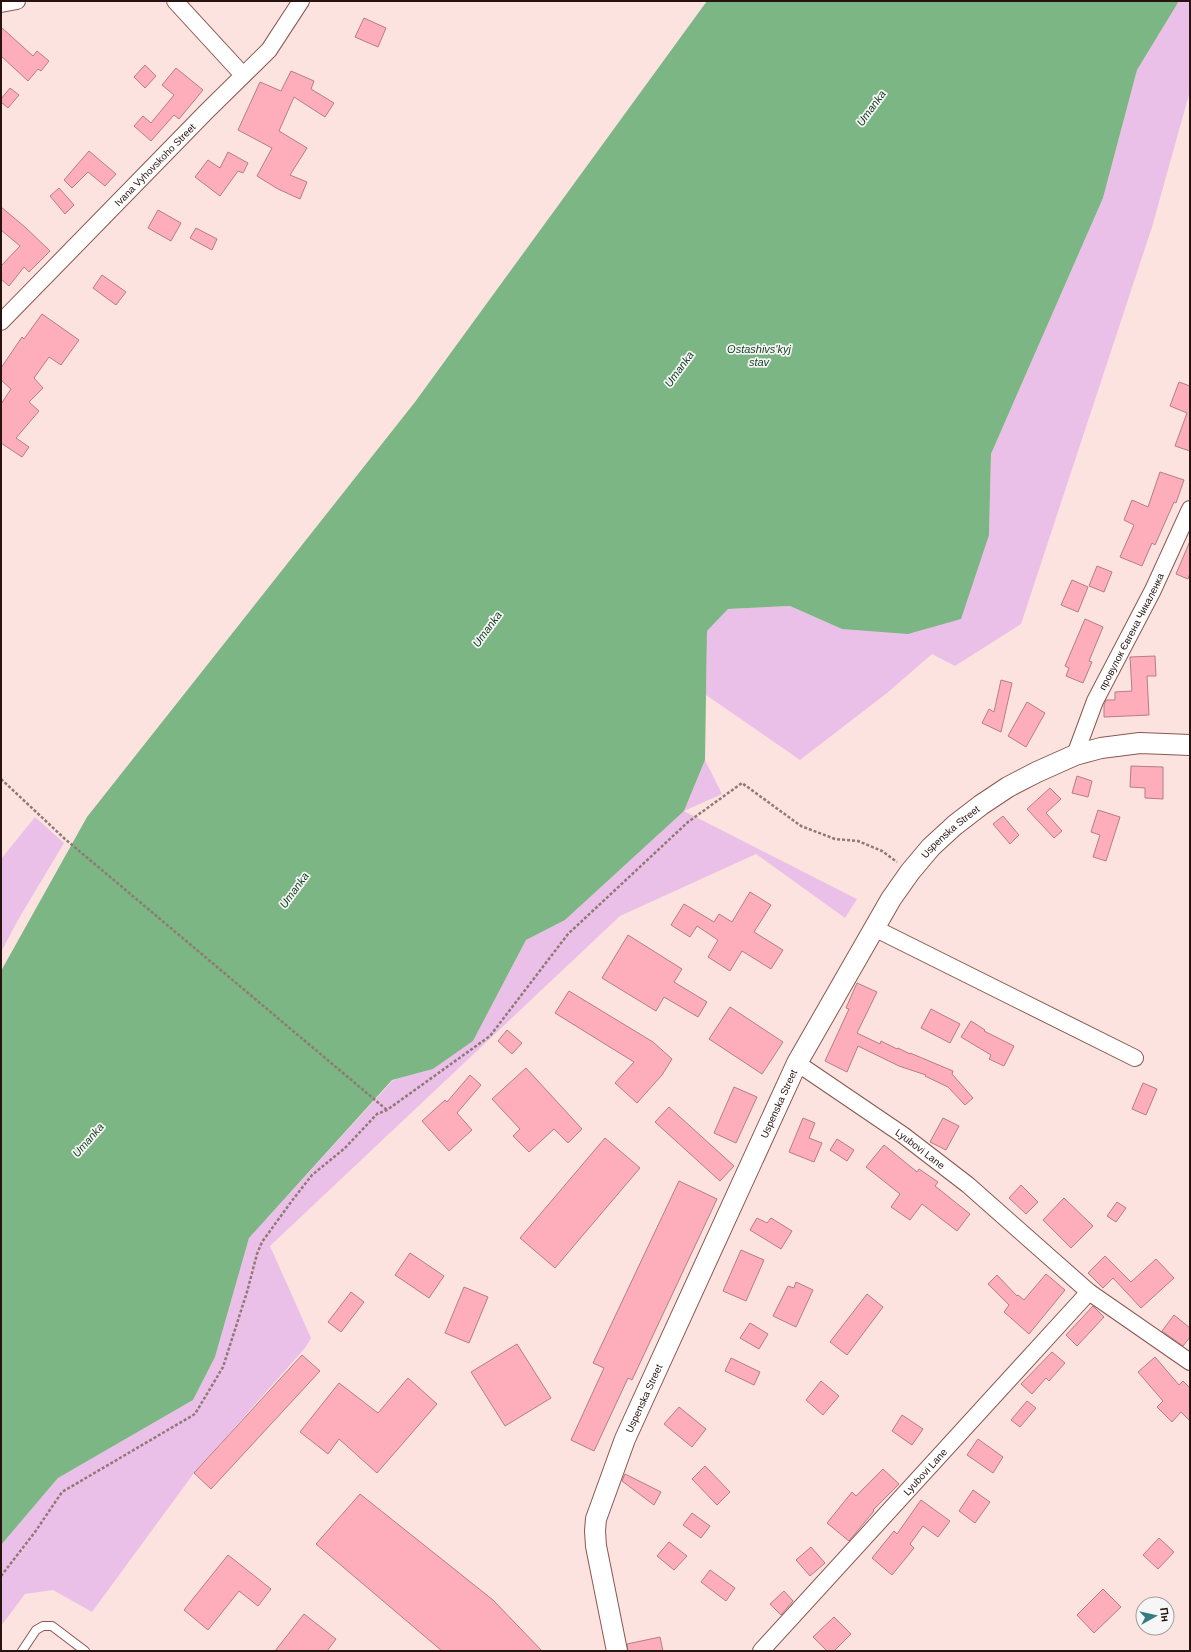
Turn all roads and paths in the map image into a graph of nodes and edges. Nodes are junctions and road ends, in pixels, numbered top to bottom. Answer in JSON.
{"nodes":[{"id":1,"x":175,"y":1,"type":"edge"},
{"id":2,"x":301,"y":1,"type":"edge"},
{"id":3,"x":243,"y":75,"type":"junction"},
{"id":4,"x":1,"y":322,"type":"edge"},
{"id":5,"x":1190,"y":509,"type":"edge"},
{"id":6,"x":1190,"y":745,"type":"edge"},
{"id":7,"x":1075,"y":755,"type":"junction"},
{"id":8,"x":1,"y":778,"type":"edge"},
{"id":9,"x":910,"y":872,"type":"junction"},
{"id":10,"x":874,"y":928,"type":"junction"},
{"id":11,"x":1135,"y":1058,"type":"dead end"},
{"id":12,"x":797,"y":1063,"type":"junction"},
{"id":13,"x":387,"y":1110,"type":"junction"},
{"id":14,"x":1089,"y":1292,"type":"junction"},
{"id":15,"x":1190,"y":1362,"type":"edge"},
{"id":16,"x":1,"y":1576,"type":"edge"},
{"id":17,"x":22,"y":1651,"type":"edge"},
{"id":18,"x":85,"y":1651,"type":"edge"},
{"id":19,"x":617,"y":1651,"type":"edge"},
{"id":20,"x":761,"y":1651,"type":"edge"}],
"edges":[{"from":1,"to":3,"type":"street"},
{"from":2,"to":3,"type":"street","name":"Ivana Vyhovskoho Street"},
{"from":3,"to":4,"type":"street","name":"Ivana Vyhovskoho Street"},
{"from":5,"to":7,"type":"street","name":"провулок Євгена Чикаленка"},
{"from":6,"to":7,"type":"street","name":"Uspenska Street"},
{"from":7,"to":9,"type":"street","name":"Uspenska Street"},
{"from":8,"to":13,"type":"path"},
{"from":9,"to":10,"type":"street","name":"Uspenska Street"},
{"from":9,"to":13,"type":"path"},
{"from":10,"to":11,"type":"street"},
{"from":10,"to":12,"type":"street","name":"Uspenska Street"},
{"from":12,"to":14,"type":"street","name":"Lyubovi Lane"},
{"from":12,"to":19,"type":"street","name":"Uspenska Street"},
{"from":13,"to":16,"type":"path"},
{"from":14,"to":15,"type":"street","name":"Lyubovi Lane"},
{"from":14,"to":20,"type":"street","name":"Lyubovi Lane"},
{"from":17,"to":18,"type":"lane"}]}
